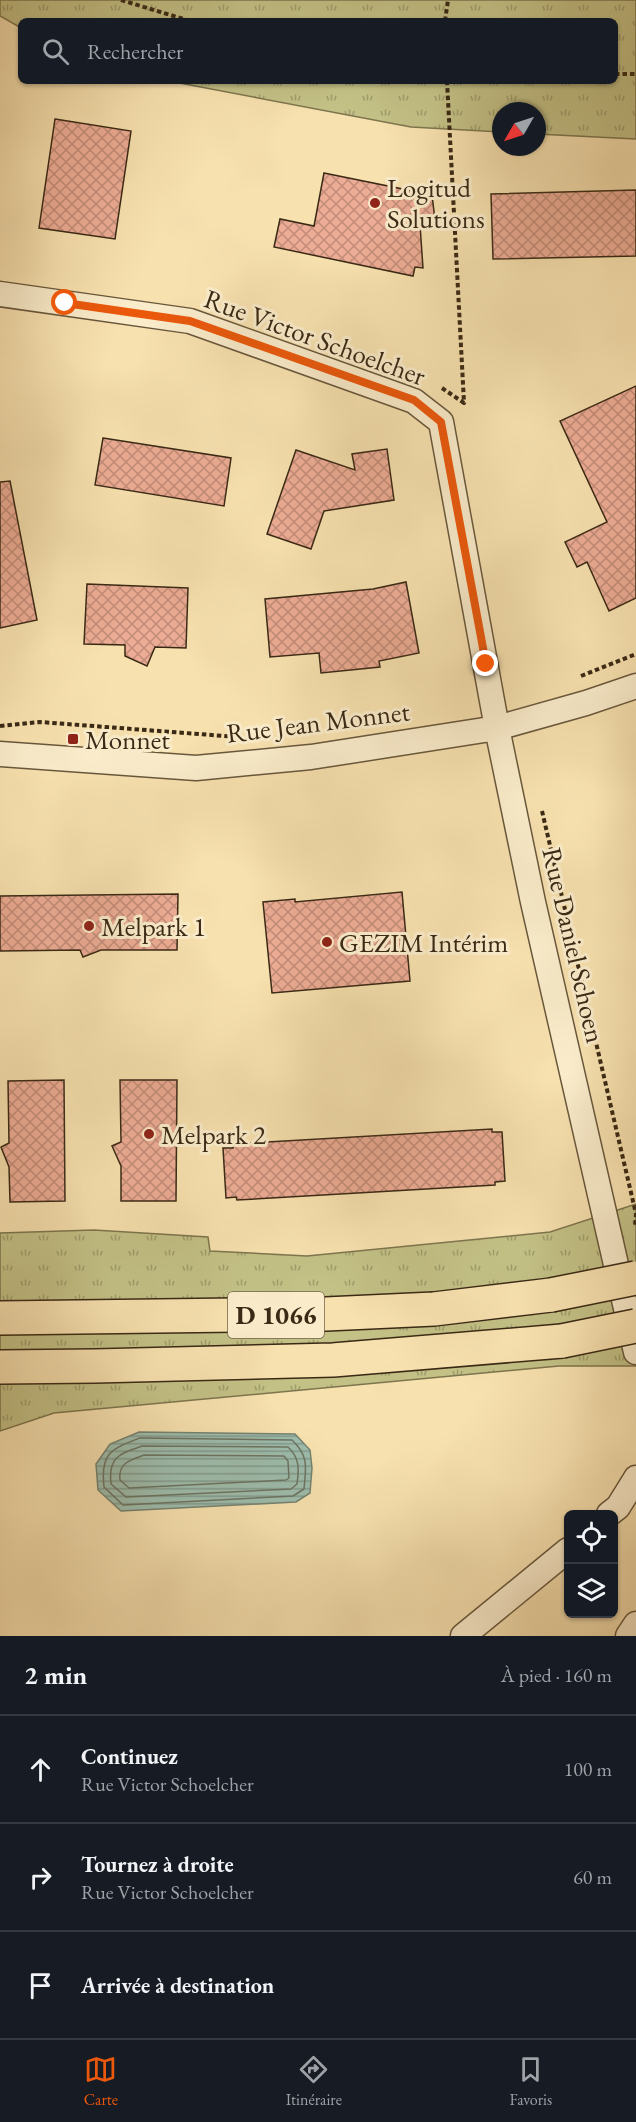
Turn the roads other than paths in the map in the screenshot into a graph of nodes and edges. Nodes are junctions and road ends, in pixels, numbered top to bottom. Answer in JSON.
{"nodes":[{"id":1,"x":0,"y":294,"type":"edge"},
{"id":2,"x":636,"y":686,"type":"edge"},
{"id":3,"x":496,"y":728,"type":"junction"},
{"id":4,"x":0,"y":754,"type":"edge"},
{"id":5,"x":636,"y":1278,"type":"edge"},
{"id":6,"x":0,"y":1318,"type":"edge"},
{"id":7,"x":636,"y":1326,"type":"edge"},
{"id":8,"x":636,"y":1352,"type":"edge"},
{"id":9,"x":0,"y":1366,"type":"edge"},
{"id":10,"x":636,"y":1478,"type":"edge"},
{"id":11,"x":615,"y":1510,"type":"edge"},
{"id":12,"x":564,"y":1553,"type":"edge"},
{"id":13,"x":636,"y":1624,"type":"edge"},
{"id":14,"x":463,"y":1636,"type":"edge"},
{"id":15,"x":628,"y":1636,"type":"edge"}],
"edges":[{"from":1,"to":3,"type":"street","name":"Rue Victor Schoelcher"},
{"from":2,"to":3,"type":"street","name":"Rue Jean Monnet"},
{"from":3,"to":4,"type":"street","name":"Rue Jean Monnet"},
{"from":3,"to":8,"type":"street","name":"Rue Daniel Schoen"},
{"from":5,"to":6,"type":"highway","number":"D 1066","bridge":true},
{"from":7,"to":9,"type":"highway","number":"D 1066","bridge":true},
{"from":10,"to":11,"type":"street"},
{"from":12,"to":14,"type":"street"},
{"from":13,"to":15,"type":"street"}]}
